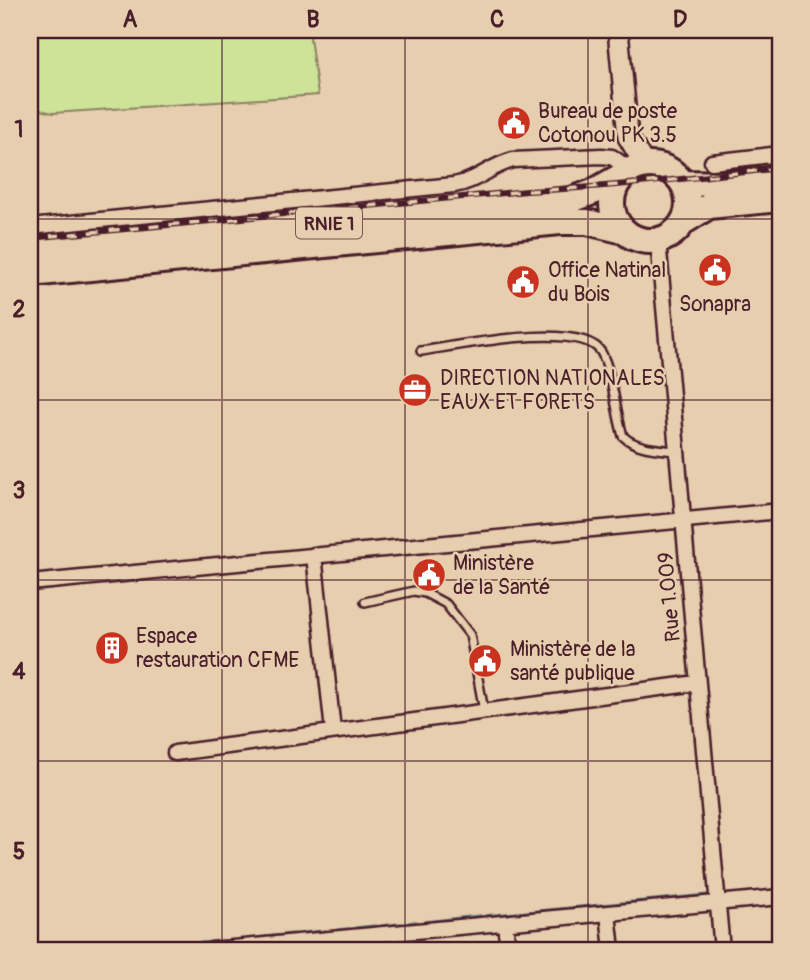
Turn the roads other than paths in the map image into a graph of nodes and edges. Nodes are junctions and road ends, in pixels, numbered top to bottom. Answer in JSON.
{"nodes":[{"id":1,"x":618,"y":30,"type":"edge"},
{"id":2,"x":780,"y":154,"type":"edge"},
{"id":3,"x":712,"y":162,"type":"dead end"},
{"id":4,"x":633,"y":170,"type":"junction"},
{"id":5,"x":780,"y":179,"type":"edge"},
{"id":6,"x":681,"y":181,"type":"junction"},
{"id":7,"x":780,"y":199,"type":"edge"},
{"id":8,"x":683,"y":222,"type":"junction"},
{"id":9,"x":30,"y":227,"type":"edge"},
{"id":10,"x":624,"y":231,"type":"junction"},
{"id":11,"x":657,"y":240,"type":"junction"},
{"id":12,"x":30,"y":252,"type":"edge"},
{"id":13,"x":30,"y":274,"type":"edge"},
{"id":14,"x":421,"y":351,"type":"dead end"},
{"id":15,"x":677,"y":452,"type":"junction"},
{"id":16,"x":780,"y":511,"type":"edge"},
{"id":17,"x":683,"y":520,"type":"junction"},
{"id":18,"x":314,"y":555,"type":"junction"},
{"id":19,"x":30,"y":583,"type":"edge"},
{"id":20,"x":365,"y":602,"type":"dead end"},
{"id":21,"x":697,"y":683,"type":"junction"},
{"id":22,"x":484,"y":711,"type":"junction"},
{"id":23,"x":333,"y":731,"type":"junction"},
{"id":24,"x":175,"y":752,"type":"dead end"},
{"id":25,"x":780,"y":897,"type":"edge"},
{"id":26,"x":718,"y":903,"type":"junction"},
{"id":27,"x":608,"y":913,"type":"junction"},
{"id":28,"x":505,"y":923,"type":"junction"},
{"id":29,"x":212,"y":950,"type":"edge"},
{"id":30,"x":508,"y":950,"type":"edge"},
{"id":31,"x":612,"y":950,"type":"edge"},
{"id":32,"x":722,"y":950,"type":"edge"}],
"edges":[{"from":1,"to":4,"type":"street"},
{"from":2,"to":3,"type":"street"},
{"from":4,"to":6,"type":"highway"},
{"from":4,"to":9,"type":"street"},
{"from":4,"to":10,"type":"highway"},
{"from":4,"to":12,"type":"highway","number":"RNIE 1"},
{"from":5,"to":6,"type":"highway"},
{"from":6,"to":8,"type":"highway"},
{"from":7,"to":8,"type":"highway"},
{"from":8,"to":11,"type":"highway"},
{"from":10,"to":11,"type":"highway","number":"RNIE 1"},
{"from":10,"to":13,"type":"highway","number":"RNIE 1"},
{"from":11,"to":15,"type":"street","name":"Rue 1.009"},
{"from":14,"to":15,"type":"lane"},
{"from":15,"to":17,"type":"street","name":"Rue 1.009"},
{"from":16,"to":17,"type":"street"},
{"from":17,"to":18,"type":"street"},
{"from":17,"to":21,"type":"street","name":"Rue 1.009"},
{"from":18,"to":19,"type":"street"},
{"from":18,"to":23,"type":"street"},
{"from":20,"to":22,"type":"lane"},
{"from":21,"to":22,"type":"street"},
{"from":21,"to":26,"type":"street","name":"Rue 1.009"},
{"from":22,"to":23,"type":"street"},
{"from":23,"to":24,"type":"street"},
{"from":25,"to":26,"type":"street"},
{"from":26,"to":27,"type":"street"},
{"from":26,"to":32,"type":"street","name":"Rue 1.009"},
{"from":27,"to":28,"type":"street"},
{"from":27,"to":31,"type":"street"},
{"from":28,"to":29,"type":"street"},
{"from":28,"to":30,"type":"street"}]}
